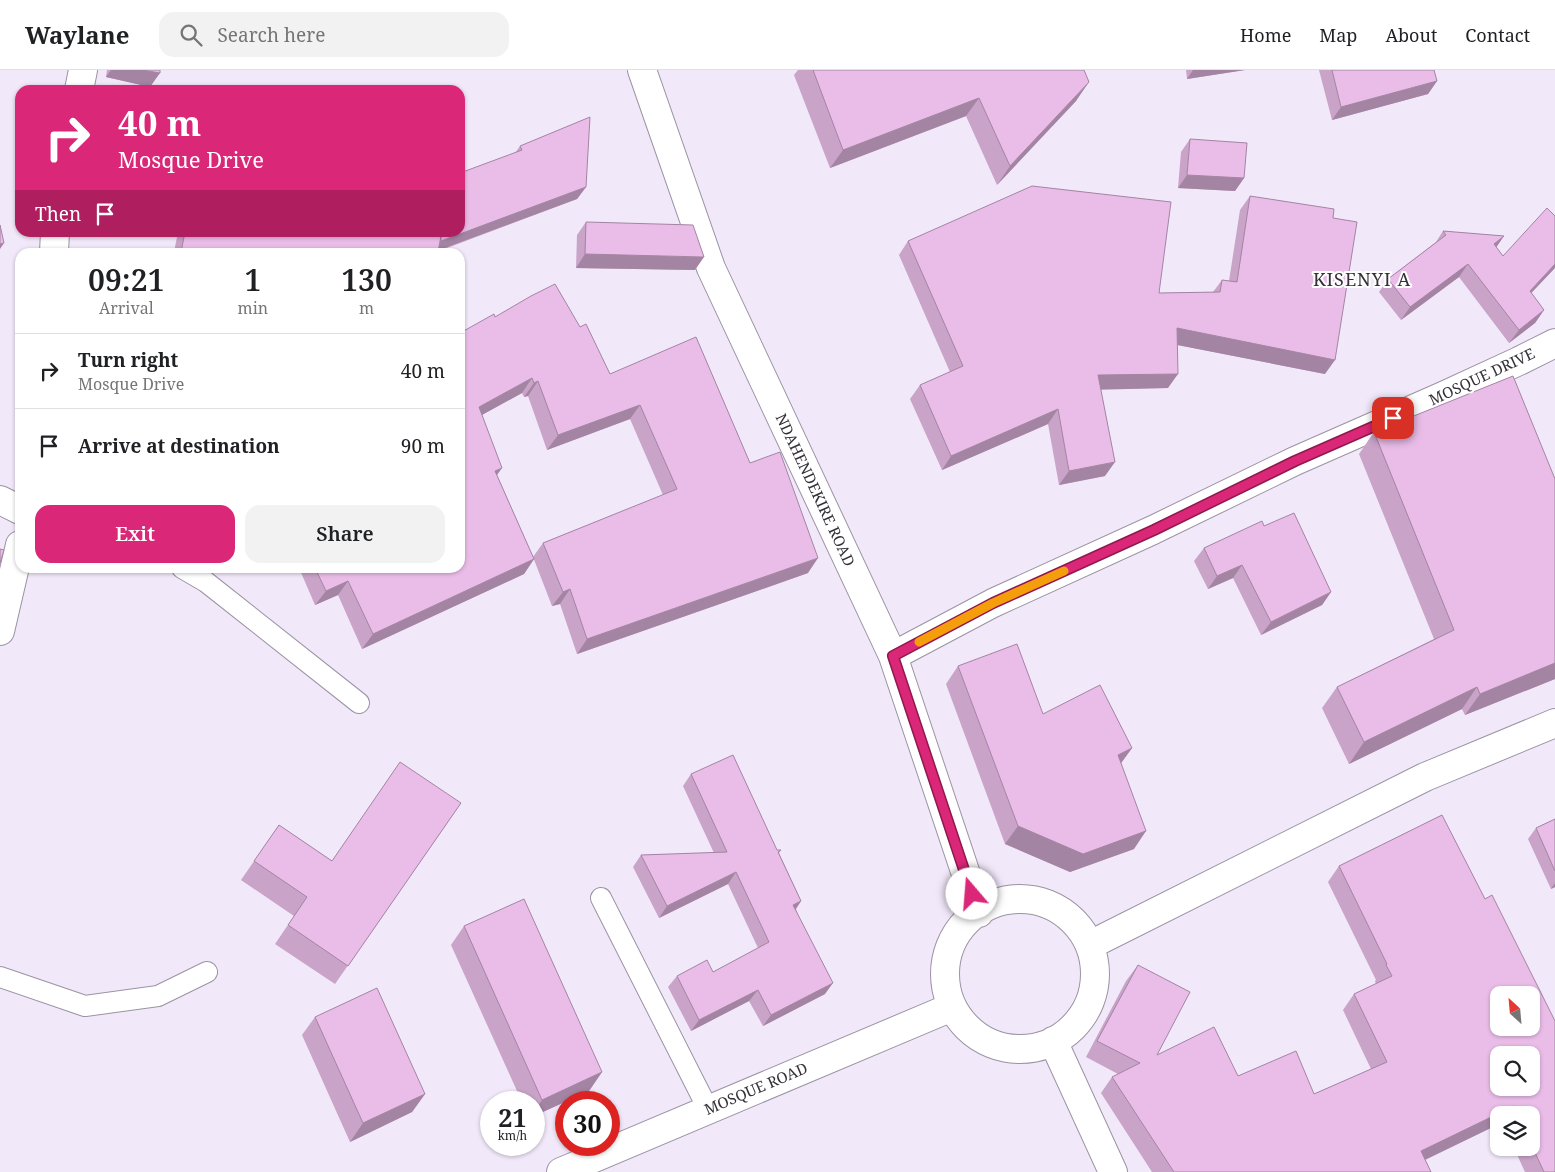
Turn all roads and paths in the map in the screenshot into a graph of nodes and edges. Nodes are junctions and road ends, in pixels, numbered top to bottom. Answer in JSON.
{"nodes":[{"id":1,"x":83,"y":70,"type":"edge"},
{"id":2,"x":642,"y":70,"type":"edge"},
{"id":3,"x":80,"y":85,"type":"edge"},
{"id":4,"x":1555,"y":342,"type":"edge"},
{"id":5,"x":0,"y":500,"type":"edge"},
{"id":6,"x":15,"y":508,"type":"edge"},
{"id":7,"x":15,"y":566,"type":"edge"},
{"id":8,"x":191,"y":573,"type":"edge"},
{"id":9,"x":0,"y":631,"type":"edge"},
{"id":10,"x":893,"y":656,"type":"junction"},
{"id":11,"x":359,"y":703,"type":"dead end"},
{"id":12,"x":1555,"y":723,"type":"edge"},
{"id":13,"x":600,"y":898,"type":"dead end"},
{"id":14,"x":979,"y":913,"type":"junction"},
{"id":15,"x":1090,"y":945,"type":"junction"},
{"id":16,"x":206,"y":972,"type":"dead end"},
{"id":17,"x":0,"y":977,"type":"edge"},
{"id":18,"x":952,"y":1007,"type":"junction"},
{"id":19,"x":1053,"y":1041,"type":"junction"},
{"id":20,"x":708,"y":1109,"type":"junction"},
{"id":21,"x":561,"y":1172,"type":"edge"},
{"id":22,"x":1113,"y":1172,"type":"edge"}],
"edges":[{"from":1,"to":3,"type":"street"},
{"from":2,"to":10,"type":"street","name":"NDAHENDEKIRE ROAD"},
{"from":4,"to":10,"type":"street","name":"MOSQUE DRIVE"},
{"from":5,"to":6,"type":"street"},
{"from":7,"to":9,"type":"street"},
{"from":8,"to":11,"type":"lane"},
{"from":10,"to":14,"type":"street","name":"NDAHENDEKIRE ROAD"},
{"from":12,"to":15,"type":"street"},
{"from":13,"to":20,"type":"lane"},
{"from":14,"to":15,"type":"street"},
{"from":14,"to":18,"type":"street"},
{"from":15,"to":19,"type":"street"},
{"from":16,"to":17,"type":"lane"},
{"from":18,"to":19,"type":"street"},
{"from":18,"to":20,"type":"street","name":"MOSQUE ROAD"},
{"from":19,"to":22,"type":"street"},
{"from":20,"to":21,"type":"street","name":"MOSQUE ROAD"}]}
